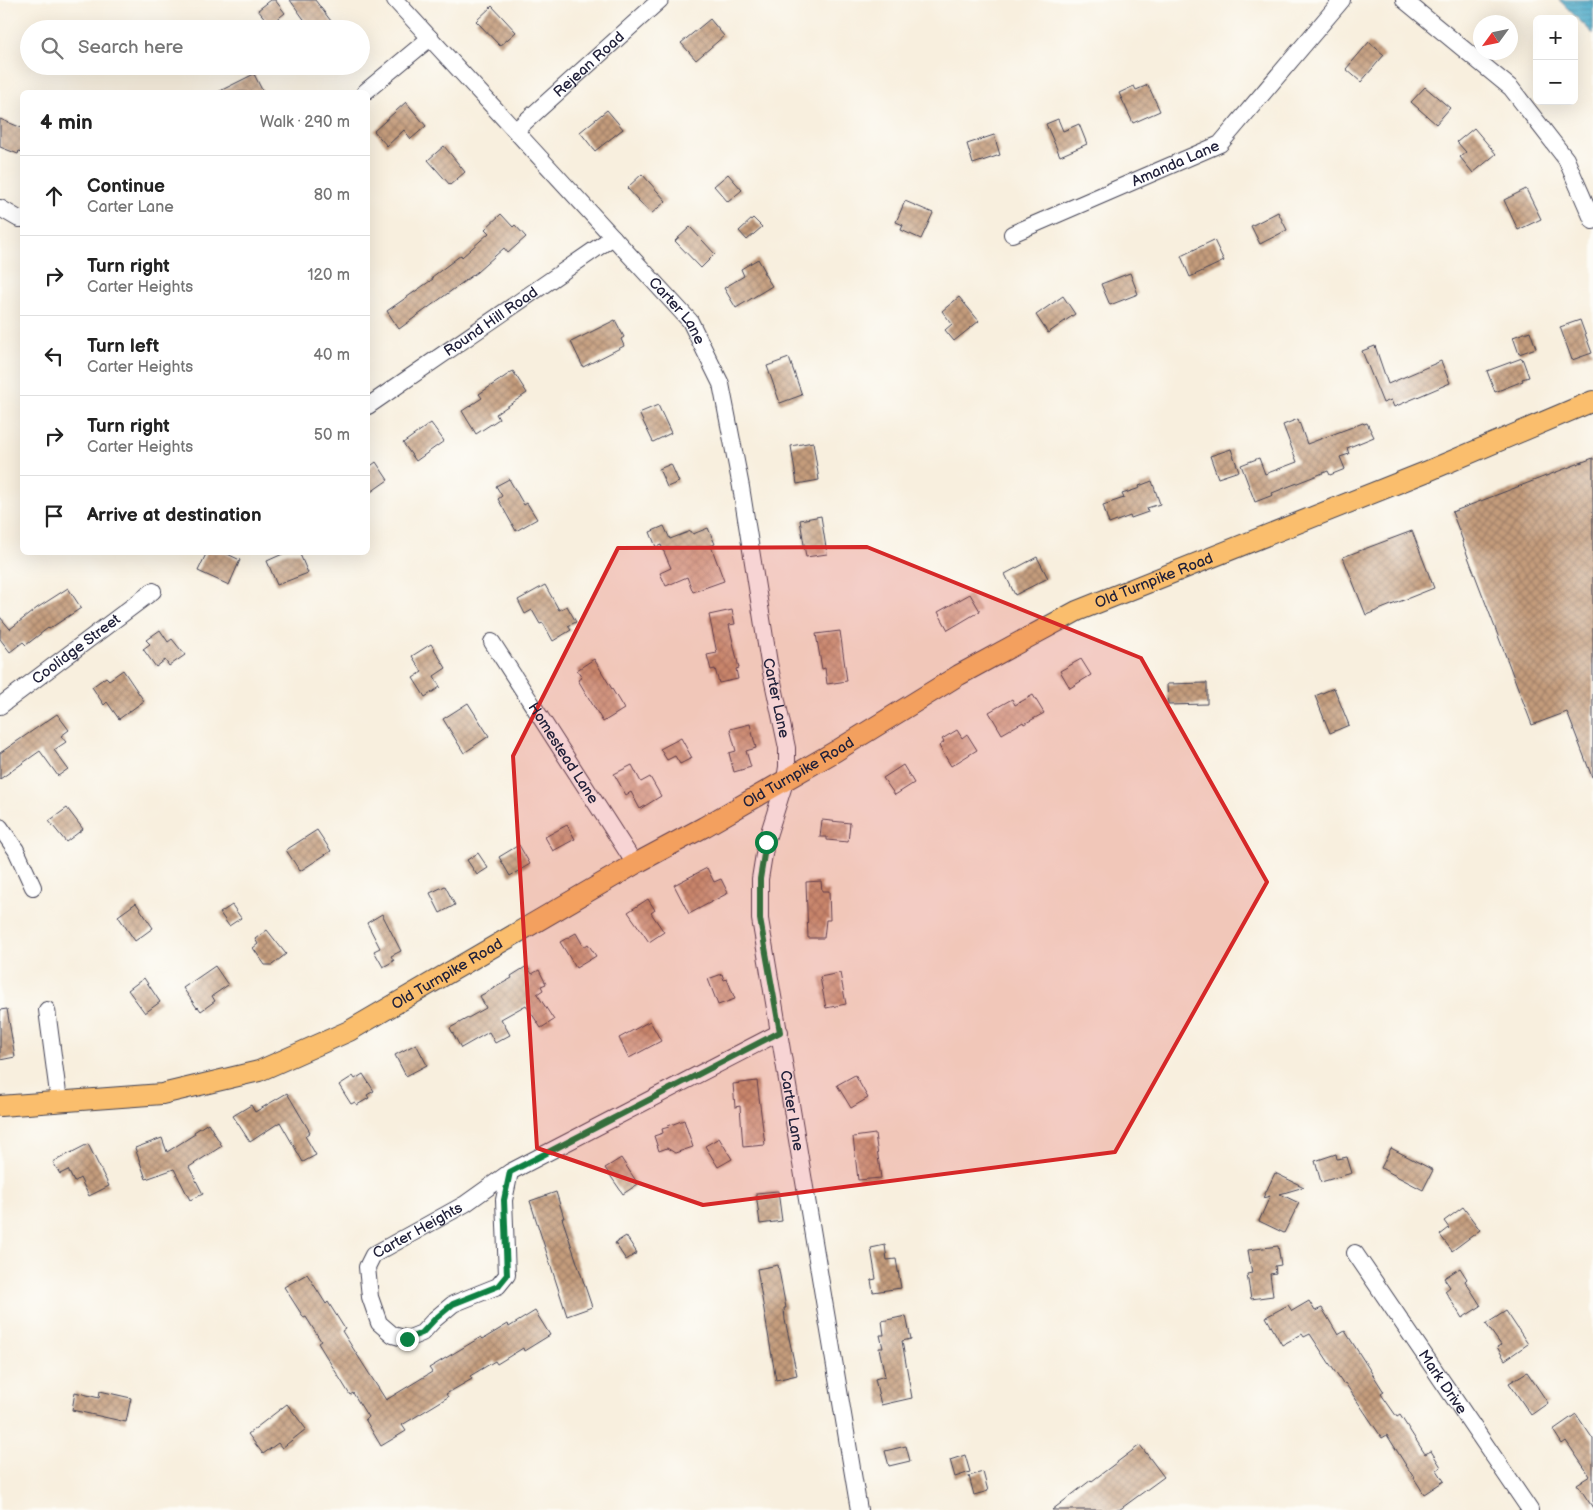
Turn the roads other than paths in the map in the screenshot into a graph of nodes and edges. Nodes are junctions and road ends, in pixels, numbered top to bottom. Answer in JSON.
{"nodes":[{"id":1,"x":396,"y":0,"type":"edge"},
{"id":2,"x":660,"y":0,"type":"edge"},
{"id":3,"x":1342,"y":0,"type":"edge"},
{"id":4,"x":1404,"y":0,"type":"edge"},
{"id":5,"x":430,"y":38,"type":"junction"},
{"id":6,"x":367,"y":90,"type":"edge"},
{"id":7,"x":516,"y":130,"type":"junction"},
{"id":8,"x":0,"y":208,"type":"edge"},
{"id":9,"x":20,"y":219,"type":"edge"},
{"id":10,"x":1593,"y":221,"type":"edge"},
{"id":11,"x":1012,"y":234,"type":"dead end"},
{"id":12,"x":613,"y":237,"type":"junction"},
{"id":13,"x":1593,"y":401,"type":"edge"},
{"id":14,"x":370,"y":405,"type":"edge"},
{"id":15,"x":153,"y":591,"type":"dead end"},
{"id":16,"x":492,"y":642,"type":"dead end"},
{"id":17,"x":0,"y":706,"type":"edge"},
{"id":18,"x":785,"y":780,"type":"junction"},
{"id":19,"x":0,"y":827,"type":"edge"},
{"id":20,"x":635,"y":864,"type":"junction"},
{"id":21,"x":33,"y":887,"type":"dead end"},
{"id":22,"x":47,"y":1010,"type":"dead end"},
{"id":23,"x":780,"y":1032,"type":"junction"},
{"id":24,"x":59,"y":1101,"type":"junction"},
{"id":25,"x":0,"y":1106,"type":"edge"},
{"id":26,"x":510,"y":1172,"type":"junction"},
{"id":27,"x":1355,"y":1253,"type":"dead end"},
{"id":28,"x":859,"y":1510,"type":"edge"},
{"id":29,"x":1530,"y":1510,"type":"edge"}],
"edges":[{"from":1,"to":5,"type":"street","name":"Carter Lane"},
{"from":2,"to":7,"type":"street","name":"Rejean Road"},
{"from":3,"to":11,"type":"street","name":"Amanda Lane"},
{"from":4,"to":10,"type":"street"},
{"from":5,"to":6,"type":"street"},
{"from":5,"to":7,"type":"street","name":"Carter Lane"},
{"from":7,"to":12,"type":"street","name":"Carter Lane"},
{"from":8,"to":9,"type":"street"},
{"from":12,"to":14,"type":"street","name":"Round Hill Road"},
{"from":12,"to":18,"type":"street","name":"Carter Lane"},
{"from":13,"to":18,"type":"main road","name":"Old Turnpike Road"},
{"from":15,"to":17,"type":"street","name":"Coolidge Street"},
{"from":16,"to":20,"type":"street","name":"Homestead Lane"},
{"from":18,"to":20,"type":"main road","name":"Old Turnpike Road"},
{"from":18,"to":23,"type":"street","name":"Carter Lane"},
{"from":19,"to":21,"type":"street"},
{"from":20,"to":24,"type":"main road","name":"Old Turnpike Road"},
{"from":22,"to":24,"type":"street"},
{"from":23,"to":26,"type":"street","name":"Carter Heights"},
{"from":23,"to":28,"type":"street","name":"Carter Lane"},
{"from":24,"to":25,"type":"main road","name":"Old Turnpike Road"},
{"from":26,"to":26,"type":"street","name":"Carter Heights"},
{"from":27,"to":29,"type":"street","name":"Mark Drive"}]}
